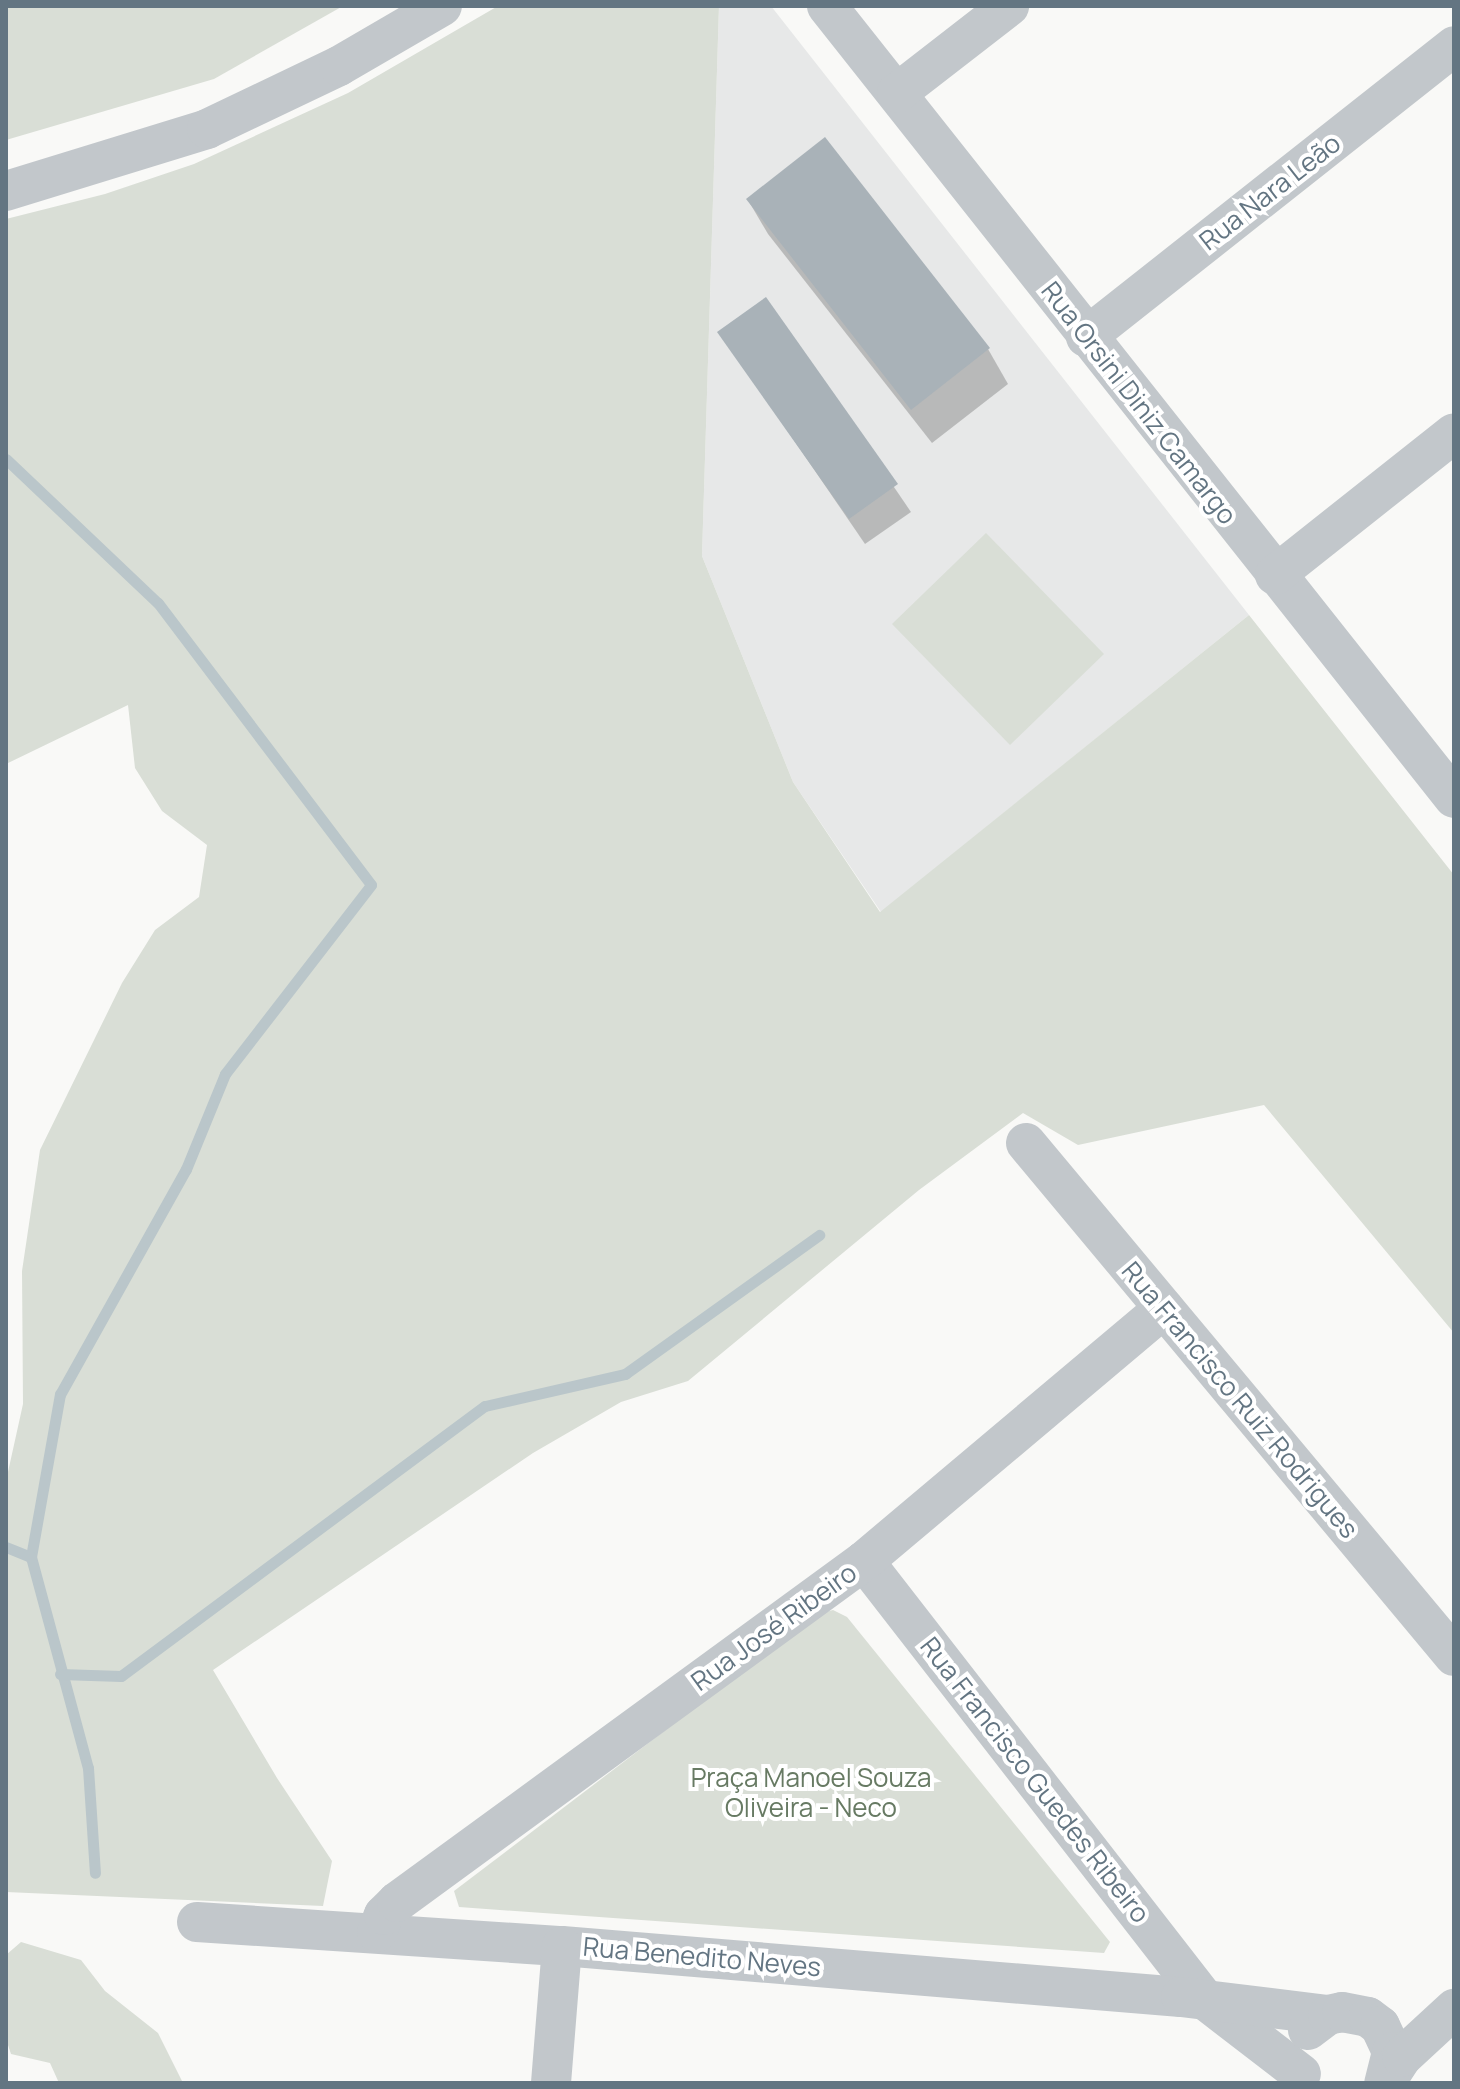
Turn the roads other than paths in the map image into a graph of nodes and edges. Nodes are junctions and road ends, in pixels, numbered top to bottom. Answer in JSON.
{"nodes":[{"id":1,"x":442,"y":6,"type":"edge"},
{"id":2,"x":827,"y":6,"type":"edge"},
{"id":3,"x":1009,"y":6,"type":"edge"},
{"id":4,"x":1454,"y":46,"type":"edge"},
{"id":5,"x":897,"y":93,"type":"junction"},
{"id":6,"x":6,"y":191,"type":"edge"},
{"id":7,"x":1086,"y":337,"type":"junction"},
{"id":8,"x":1454,"y":433,"type":"edge"},
{"id":9,"x":1275,"y":575,"type":"junction"},
{"id":10,"x":1454,"y":798,"type":"edge"},
{"id":11,"x":1026,"y":1143,"type":"dead end"},
{"id":12,"x":1164,"y":1308,"type":"junction"},
{"id":13,"x":864,"y":1561,"type":"junction"},
{"id":14,"x":1454,"y":1656,"type":"edge"},
{"id":15,"x":197,"y":1922,"type":"dead end"},
{"id":16,"x":377,"y":1932,"type":"junction"},
{"id":17,"x":562,"y":1946,"type":"junction"},
{"id":18,"x":1454,"y":1999,"type":"edge"},
{"id":19,"x":1205,"y":2000,"type":"junction"},
{"id":20,"x":1454,"y":2009,"type":"edge"},
{"id":21,"x":1328,"y":2015,"type":"junction"},
{"id":22,"x":1368,"y":2017,"type":"junction"},
{"id":23,"x":1304,"y":2078,"type":"edge"},
{"id":24,"x":1386,"y":2081,"type":"edge"},
{"id":25,"x":551,"y":2083,"type":"edge"}],
"edges":[{"from":1,"to":6,"type":"street"},
{"from":2,"to":5,"type":"street","name":"Rua Orsini Diniz Camargo"},
{"from":3,"to":5,"type":"street"},
{"from":4,"to":7,"type":"street","name":"Rua Nara Leão"},
{"from":5,"to":7,"type":"street","name":"Rua Orsini Diniz Camargo"},
{"from":7,"to":9,"type":"street","name":"Rua Orsini Diniz Camargo"},
{"from":8,"to":9,"type":"street"},
{"from":9,"to":10,"type":"street","name":"Rua Orsini Diniz Camargo"},
{"from":11,"to":12,"type":"street","name":"Rua Francisco Ruiz Rodrigues"},
{"from":12,"to":13,"type":"street","name":"Rua José Ribeiro"},
{"from":12,"to":14,"type":"street","name":"Rua Francisco Ruiz Rodrigues"},
{"from":13,"to":16,"type":"street","name":"Rua José Ribeiro"},
{"from":13,"to":19,"type":"street","name":"Rua Francisco Guedes Ribeiro"},
{"from":15,"to":16,"type":"street","name":"Rua Benedito Neves"},
{"from":16,"to":17,"type":"street","name":"Rua Benedito Neves"},
{"from":17,"to":19,"type":"street","name":"Rua Benedito Neves"},
{"from":17,"to":25,"type":"street"},
{"from":18,"to":22,"type":"street","name":"Rua Benedito Neves"},
{"from":19,"to":21,"type":"street","name":"Rua Benedito Neves"},
{"from":19,"to":23,"type":"street"},
{"from":20,"to":24,"type":"street"},
{"from":21,"to":22,"type":"street","name":"Rua Benedito Neves"},
{"from":21,"to":23,"type":"street"},
{"from":22,"to":24,"type":"street"}]}
